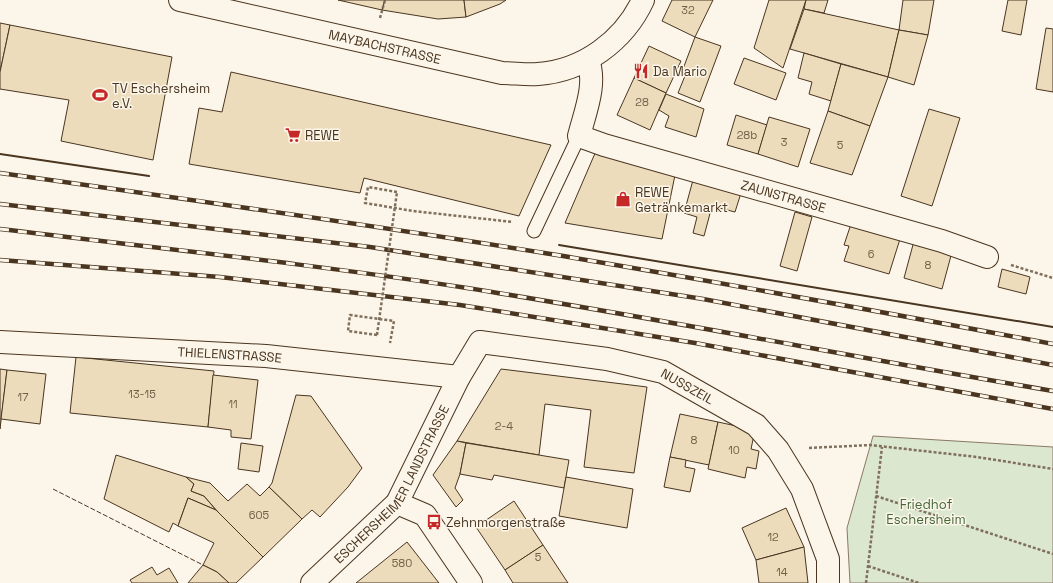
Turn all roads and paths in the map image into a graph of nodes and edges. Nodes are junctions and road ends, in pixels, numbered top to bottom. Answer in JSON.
{"nodes":[{"id":1,"x":180,"y":0,"type":"edge"},
{"id":2,"x":385,"y":0,"type":"edge"},
{"id":3,"x":643,"y":0,"type":"edge"},
{"id":4,"x":380,"y":18,"type":"dead end"},
{"id":5,"x":588,"y":60,"type":"junction"},
{"id":6,"x":579,"y":136,"type":"junction"},
{"id":7,"x":519,"y":223,"type":"dead end"},
{"id":8,"x":534,"y":231,"type":"dead end"},
{"id":9,"x":986,"y":257,"type":"joint"},
{"id":10,"x":1053,"y":278,"type":"edge"},
{"id":11,"x":394,"y":321,"type":"dead end"},
{"id":12,"x":0,"y":342,"type":"edge"},
{"id":13,"x":459,"y":378,"type":"junction"},
{"id":14,"x":882,"y":447,"type":"junction"},
{"id":15,"x":778,"y":450,"type":"junction"},
{"id":16,"x":1053,"y":469,"type":"edge"},
{"id":17,"x":876,"y":496,"type":"junction"},
{"id":18,"x":397,"y":504,"type":"junction"},
{"id":19,"x":1053,"y":554,"type":"edge"},
{"id":20,"x":868,"y":566,"type":"junction"},
{"id":21,"x":312,"y":583,"type":"edge"},
{"id":22,"x":471,"y":583,"type":"edge"},
{"id":23,"x":828,"y":583,"type":"edge"},
{"id":24,"x":866,"y":583,"type":"edge"},
{"id":25,"x":920,"y":583,"type":"edge"}],
"edges":[{"from":1,"to":5,"type":"street","name":"MAYBACHSTRASSE"},
{"from":2,"to":4,"type":"path"},
{"from":3,"to":5,"type":"street","name":"MAYBACHSTRASSE"},
{"from":5,"to":6,"type":"street"},
{"from":6,"to":8,"type":"lane"},
{"from":6,"to":9,"type":"street","name":"ZAUNSTRASSE"},
{"from":7,"to":11,"type":"path","bridge":true},
{"from":9,"to":10,"type":"path"},
{"from":12,"to":13,"type":"street","name":"THIELENSTRASSE"},
{"from":13,"to":15,"type":"street","name":"NUSSZEIL"},
{"from":13,"to":18,"type":"street","name":"ESCHERSHEIMER LANDSTRASSE"},
{"from":14,"to":15,"type":"path"},
{"from":14,"to":16,"type":"path"},
{"from":14,"to":17,"type":"path"},
{"from":15,"to":23,"type":"street","name":"NUSSZEIL"},
{"from":17,"to":19,"type":"path"},
{"from":17,"to":20,"type":"path"},
{"from":18,"to":21,"type":"street","name":"ESCHERSHEIMER LANDSTRASSE"},
{"from":18,"to":22,"type":"street"},
{"from":20,"to":24,"type":"path"},
{"from":20,"to":25,"type":"path"}]}
